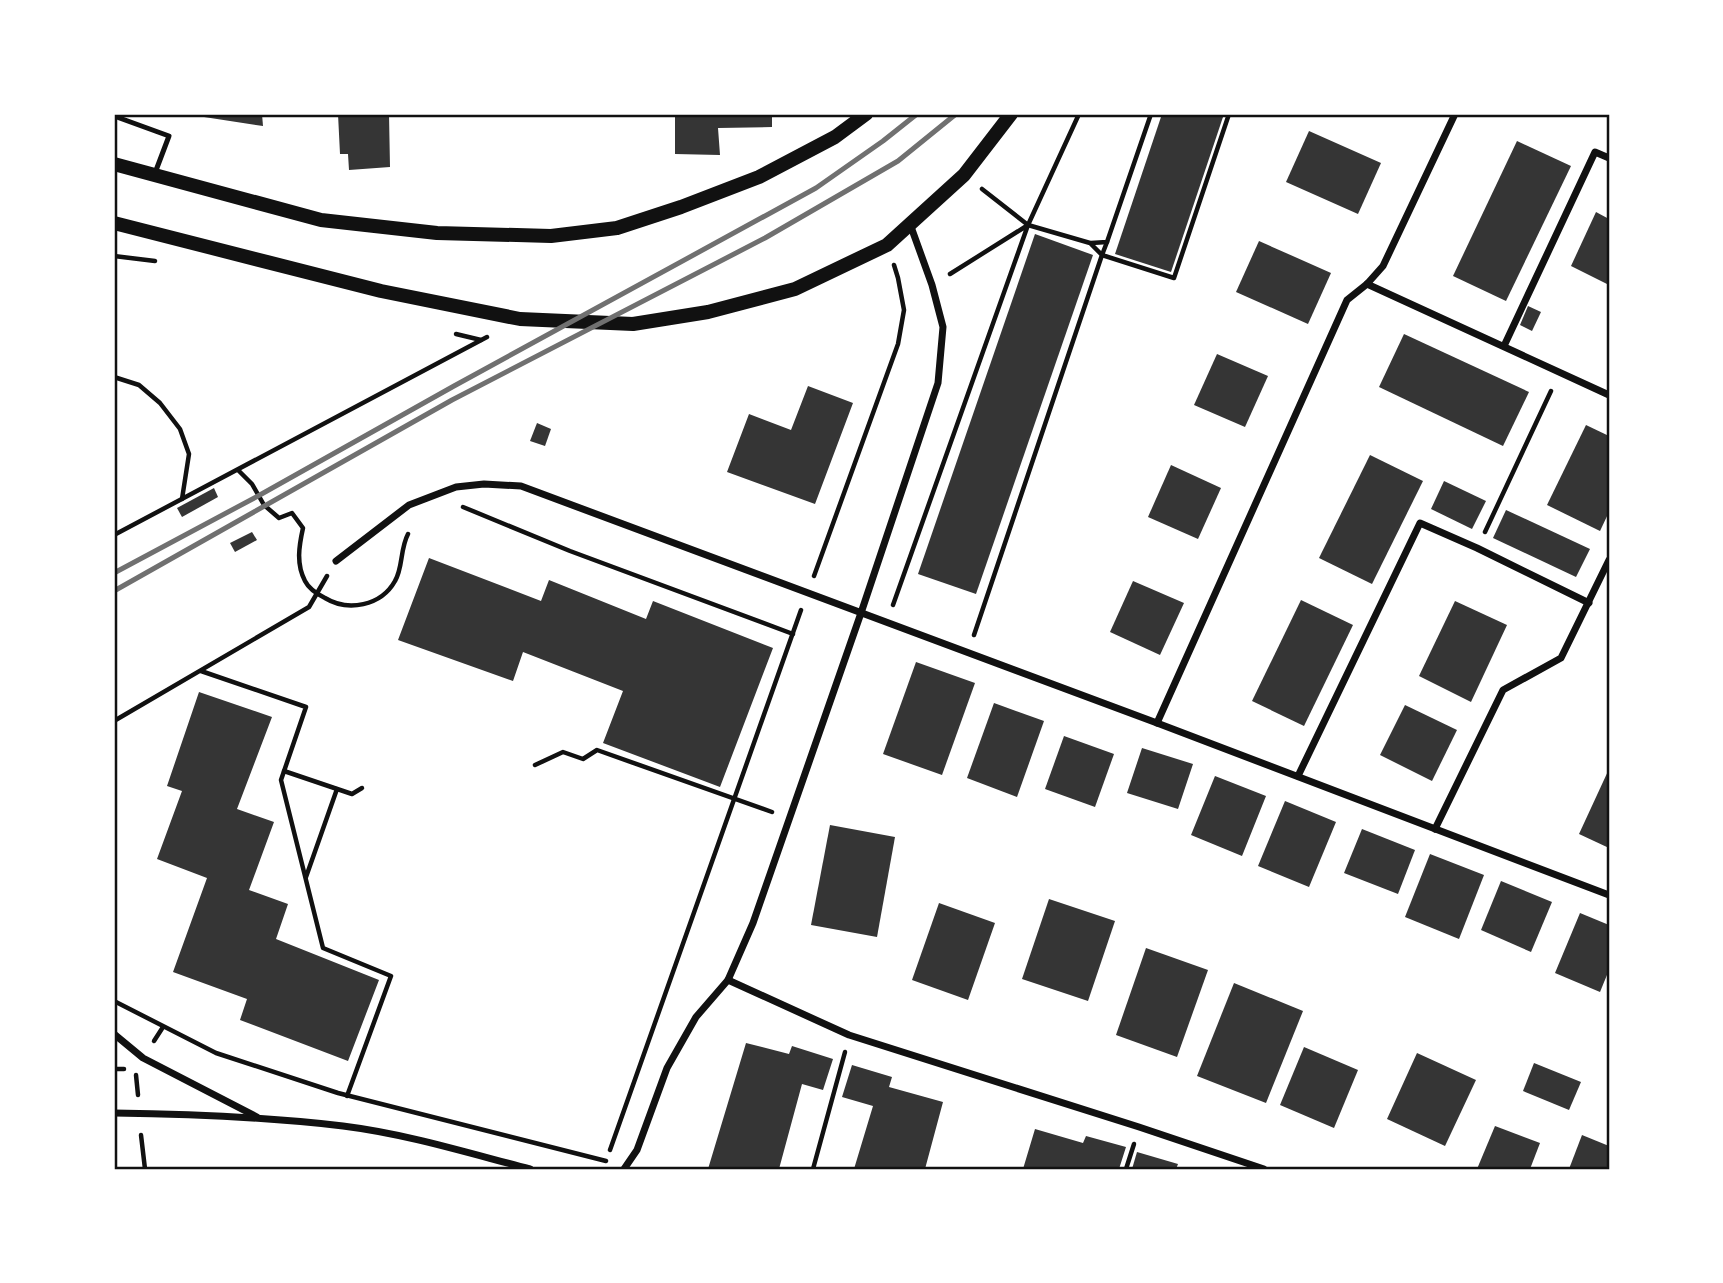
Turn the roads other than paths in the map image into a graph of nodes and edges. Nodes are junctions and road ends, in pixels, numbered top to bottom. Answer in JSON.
{"nodes":[{"id":1,"x":866,"y":114,"type":"edge"},
{"id":2,"x":1011,"y":114,"type":"edge"},
{"id":3,"x":1455,"y":114,"type":"edge"},
{"id":4,"x":114,"y":116,"type":"edge"},
{"id":5,"x":1609,"y":158,"type":"edge"},
{"id":6,"x":114,"y":164,"type":"edge"},
{"id":7,"x":154,"y":176,"type":"junction"},
{"id":8,"x":909,"y":223,"type":"junction"},
{"id":9,"x":115,"y":224,"type":"edge"},
{"id":10,"x":1367,"y":284,"type":"junction"},
{"id":11,"x":1504,"y":346,"type":"junction"},
{"id":12,"x":1609,"y":395,"type":"edge"},
{"id":13,"x":1609,"y":560,"type":"edge"},
{"id":14,"x":336,"y":561,"type":"road end"},
{"id":15,"x":1589,"y":603,"type":"junction"},
{"id":16,"x":861,"y":612,"type":"junction"},
{"id":17,"x":1157,"y":723,"type":"junction"},
{"id":18,"x":1298,"y":776,"type":"junction"},
{"id":19,"x":1435,"y":829,"type":"junction"},
{"id":20,"x":1609,"y":895,"type":"edge"},
{"id":21,"x":728,"y":980,"type":"junction"},
{"id":22,"x":114,"y":1034,"type":"edge"},
{"id":23,"x":114,"y":1113,"type":"edge"},
{"id":24,"x":261,"y":1119,"type":"junction"},
{"id":25,"x":530,"y":1169,"type":"edge"},
{"id":26,"x":624,"y":1169,"type":"edge"},
{"id":27,"x":1264,"y":1169,"type":"edge"}],
"edges":[{"from":1,"to":7,"type":"main road"},
{"from":2,"to":8,"type":"main road"},
{"from":3,"to":10,"type":"street"},
{"from":4,"to":7,"type":"lane"},
{"from":5,"to":11,"type":"street"},
{"from":6,"to":7,"type":"main road"},
{"from":8,"to":9,"type":"main road"},
{"from":8,"to":16,"type":"street"},
{"from":10,"to":11,"type":"street"},
{"from":10,"to":17,"type":"street"},
{"from":11,"to":12,"type":"street"},
{"from":13,"to":15,"type":"street"},
{"from":14,"to":16,"type":"street"},
{"from":15,"to":18,"type":"street"},
{"from":15,"to":19,"type":"street"},
{"from":16,"to":17,"type":"street"},
{"from":16,"to":21,"type":"street"},
{"from":17,"to":18,"type":"street"},
{"from":18,"to":19,"type":"street"},
{"from":19,"to":20,"type":"street"},
{"from":21,"to":26,"type":"street"},
{"from":21,"to":27,"type":"street"},
{"from":22,"to":24,"type":"street"},
{"from":23,"to":24,"type":"street"},
{"from":24,"to":25,"type":"street"}]}
